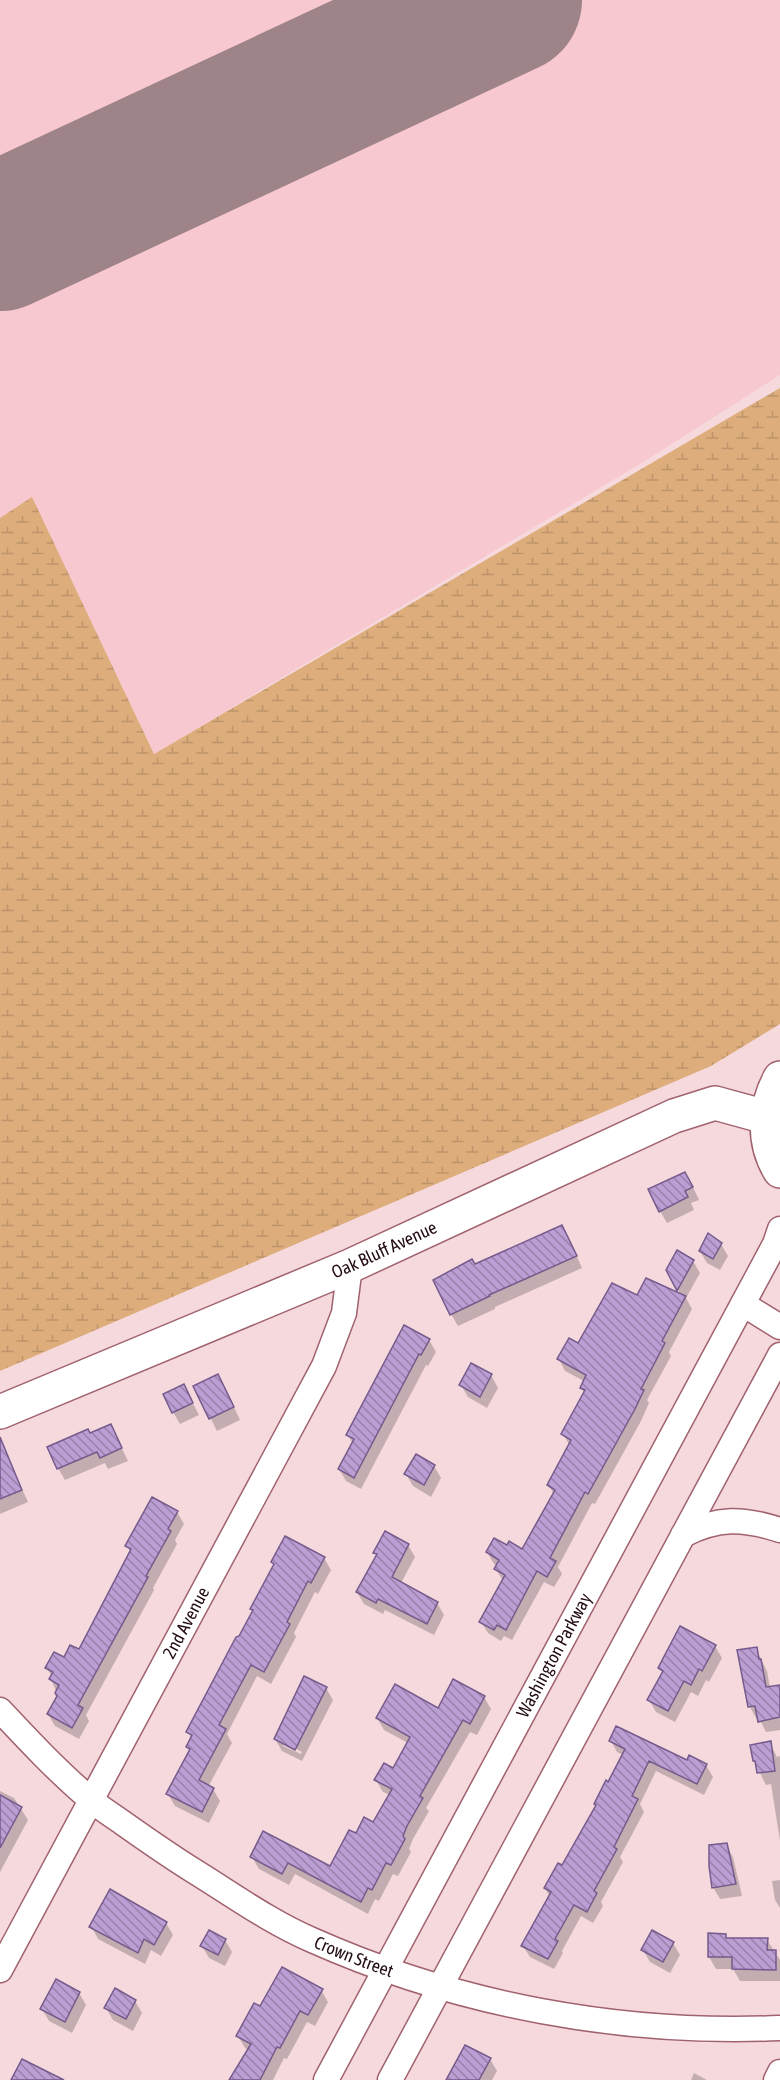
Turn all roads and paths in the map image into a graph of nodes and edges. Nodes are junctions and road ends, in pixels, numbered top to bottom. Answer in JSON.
{"nodes":[{"id":1,"x":780,"y":1078,"type":"edge"},
{"id":2,"x":766,"y":1117,"type":"junction"},
{"id":3,"x":779,"y":1172,"type":"edge"},
{"id":4,"x":780,"y":1229,"type":"edge"},
{"id":5,"x":350,"y":1266,"type":"junction"},
{"id":6,"x":743,"y":1304,"type":"junction"},
{"id":7,"x":780,"y":1327,"type":"edge"},
{"id":8,"x":780,"y":1355,"type":"edge"},
{"id":9,"x":0,"y":1412,"type":"edge"},
{"id":10,"x":780,"y":1530,"type":"edge"},
{"id":11,"x":683,"y":1535,"type":"junction"},
{"id":12,"x":0,"y":1710,"type":"edge"},
{"id":13,"x":91,"y":1800,"type":"junction"},
{"id":14,"x":386,"y":1969,"type":"junction"},
{"id":15,"x":0,"y":1970,"type":"edge"},
{"id":16,"x":440,"y":1987,"type":"junction"},
{"id":17,"x":780,"y":2028,"type":"edge"},
{"id":18,"x":780,"y":2072,"type":"edge"},
{"id":19,"x":326,"y":2080,"type":"edge"},
{"id":20,"x":390,"y":2080,"type":"edge"},
{"id":21,"x":776,"y":2080,"type":"edge"}],
"edges":[{"from":1,"to":2,"type":"main road"},
{"from":2,"to":3,"type":"main road"},
{"from":2,"to":5,"type":"main road","name":"Oak Bluff Avenue"},
{"from":4,"to":6,"type":"street","name":"Washington Parkway"},
{"from":5,"to":9,"type":"main road","name":"Oak Bluff Avenue"},
{"from":5,"to":13,"type":"street","name":"2nd Avenue"},
{"from":6,"to":7,"type":"street"},
{"from":6,"to":14,"type":"street","name":"Washington Parkway"},
{"from":8,"to":11,"type":"street"},
{"from":10,"to":11,"type":"street"},
{"from":11,"to":16,"type":"street"},
{"from":12,"to":13,"type":"street","name":"Crown Street"},
{"from":13,"to":14,"type":"street","name":"Crown Street"},
{"from":13,"to":15,"type":"street","name":"2nd Avenue"},
{"from":14,"to":16,"type":"street","name":"Crown Street"},
{"from":14,"to":19,"type":"street","name":"Washington Parkway"},
{"from":16,"to":17,"type":"street","name":"Crown Street"},
{"from":16,"to":20,"type":"street"},
{"from":18,"to":21,"type":"street"}]}
